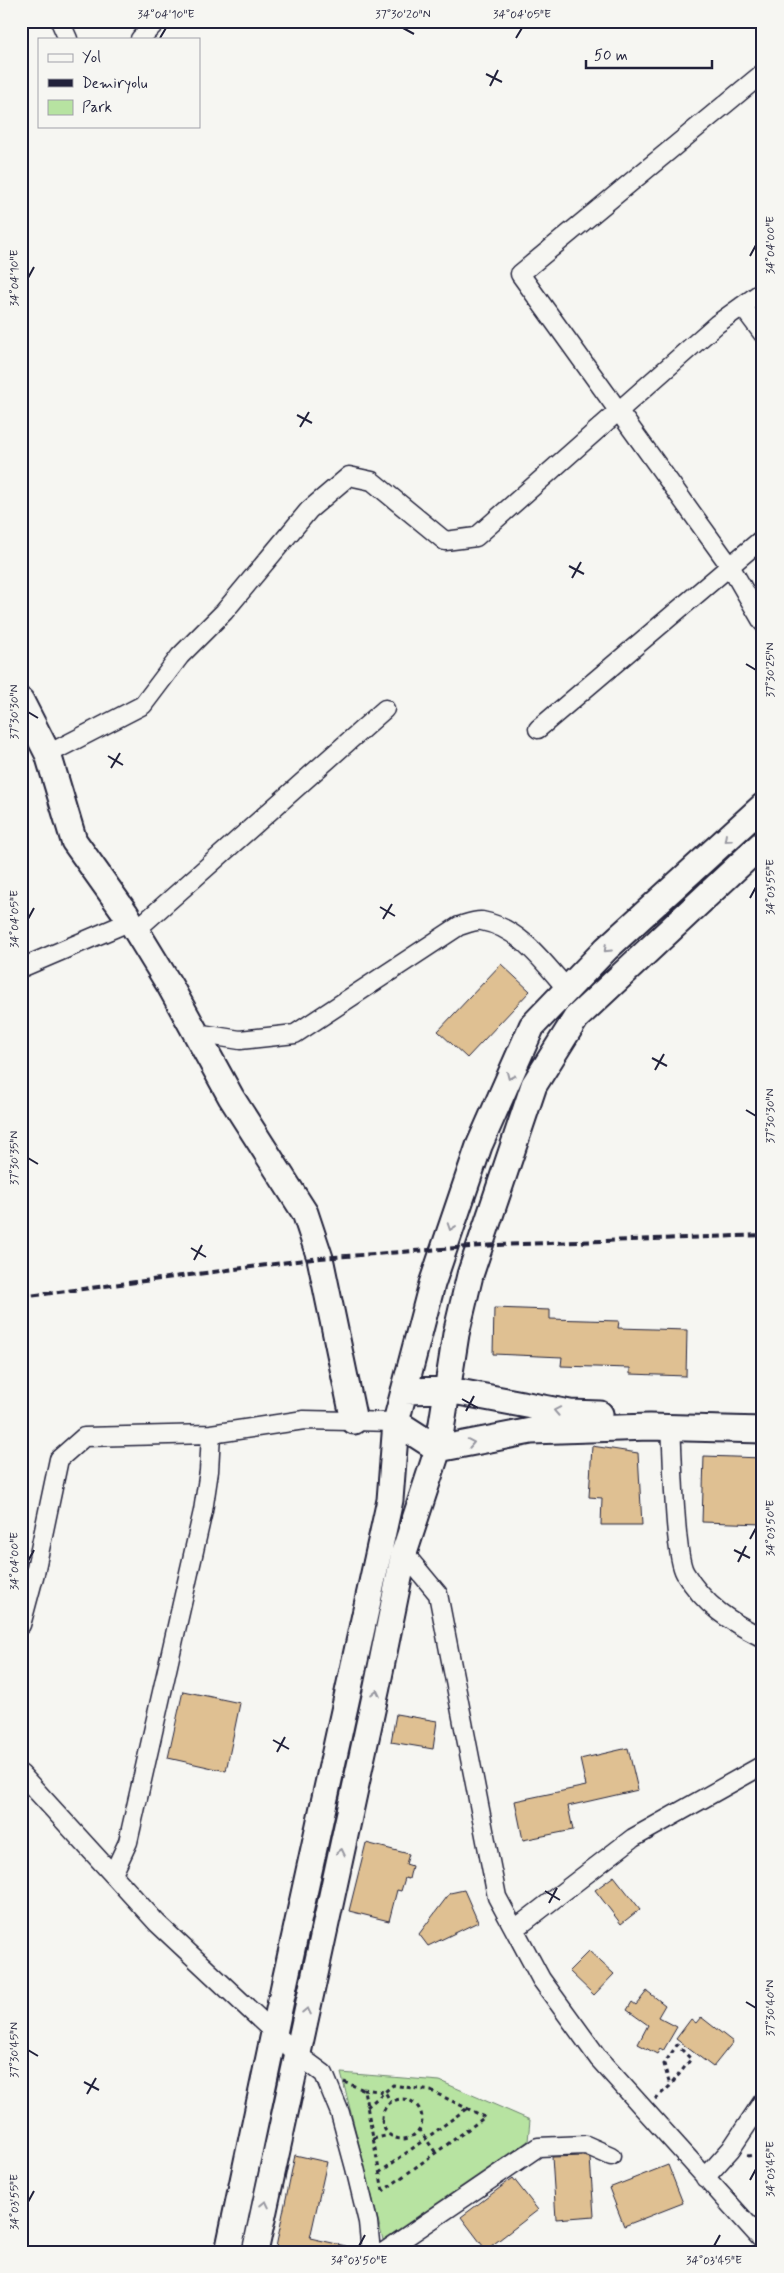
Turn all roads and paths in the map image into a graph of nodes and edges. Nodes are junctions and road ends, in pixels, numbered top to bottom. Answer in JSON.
{"nodes":[{"id":1,"x":60,"y":21,"type":"edge"},
{"id":2,"x":157,"y":21,"type":"edge"},
{"id":3,"x":68,"y":38,"type":"edge"},
{"id":4,"x":141,"y":38,"type":"edge"},
{"id":5,"x":763,"y":73,"type":"edge"},
{"id":6,"x":763,"y":291,"type":"edge"},
{"id":7,"x":742,"y":306,"type":"junction"},
{"id":8,"x":763,"y":334,"type":"edge"},
{"id":9,"x":618,"y":411,"type":"junction"},
{"id":10,"x":763,"y":538,"type":"edge"},
{"id":11,"x":730,"y":566,"type":"junction"},
{"id":12,"x":763,"y":623,"type":"edge"},
{"id":13,"x":21,"y":701,"type":"edge"},
{"id":14,"x":385,"y":709,"type":"dead end"},
{"id":15,"x":538,"y":729,"type":"dead end"},
{"id":16,"x":48,"y":754,"type":"junction"},
{"id":17,"x":763,"y":806,"type":"edge"},
{"id":18,"x":763,"y":843,"type":"edge"},
{"id":19,"x":133,"y":925,"type":"junction"},
{"id":20,"x":21,"y":968,"type":"edge"},
{"id":21,"x":567,"y":989,"type":"junction"},
{"id":22,"x":196,"y":1033,"type":"junction"},
{"id":23,"x":448,"y":1390,"type":"junction"},
{"id":24,"x":404,"y":1391,"type":"junction"},
{"id":25,"x":763,"y":1416,"type":"edge"},
{"id":26,"x":354,"y":1421,"type":"junction"},
{"id":27,"x":396,"y":1422,"type":"junction"},
{"id":28,"x":671,"y":1428,"type":"junction"},
{"id":29,"x":763,"y":1430,"type":"edge"},
{"id":30,"x":211,"y":1434,"type":"junction"},
{"id":31,"x":438,"y":1449,"type":"junction"},
{"id":32,"x":404,"y":1553,"type":"junction"},
{"id":33,"x":21,"y":1624,"type":"edge"},
{"id":34,"x":763,"y":1638,"type":"edge"},
{"id":35,"x":763,"y":1765,"type":"edge"},
{"id":36,"x":21,"y":1774,"type":"edge"},
{"id":37,"x":113,"y":1874,"type":"junction"},
{"id":38,"x":515,"y":1930,"type":"junction"},
{"id":39,"x":274,"y":2032,"type":"junction"},
{"id":40,"x":297,"y":2054,"type":"junction"},
{"id":41,"x":324,"y":2074,"type":"junction"},
{"id":42,"x":670,"y":2086,"type":"junction"},
{"id":43,"x":360,"y":2088,"type":"junction"},
{"id":44,"x":385,"y":2092,"type":"junction"},
{"id":45,"x":763,"y":2101,"type":"edge"},
{"id":46,"x":391,"y":2102,"type":"junction"},
{"id":47,"x":367,"y":2106,"type":"junction"},
{"id":48,"x":466,"y":2109,"type":"junction"},
{"id":49,"x":644,"y":2109,"type":"junction"},
{"id":50,"x":419,"y":2129,"type":"junction"},
{"id":51,"x":390,"y":2135,"type":"junction"},
{"id":52,"x":373,"y":2139,"type":"junction"},
{"id":53,"x":426,"y":2139,"type":"junction"},
{"id":54,"x":436,"y":2153,"type":"junction"},
{"id":55,"x":611,"y":2156,"type":"dead end"},
{"id":56,"x":379,"y":2173,"type":"junction"},
{"id":57,"x":705,"y":2178,"type":"junction"},
{"id":58,"x":382,"y":2191,"type":"junction"},
{"id":59,"x":364,"y":2205,"type":"junction"},
{"id":60,"x":763,"y":2241,"type":"edge"},
{"id":61,"x":228,"y":2252,"type":"edge"},
{"id":62,"x":255,"y":2252,"type":"edge"},
{"id":63,"x":371,"y":2252,"type":"edge"},
{"id":64,"x":384,"y":2252,"type":"edge"}],
"edges":[{"from":1,"to":3,"type":"street"},
{"from":2,"to":4,"type":"street"},
{"from":5,"to":9,"type":"street"},
{"from":6,"to":7,"type":"street"},
{"from":7,"to":8,"type":"street"},
{"from":7,"to":9,"type":"street"},
{"from":9,"to":11,"type":"street"},
{"from":9,"to":16,"type":"street"},
{"from":10,"to":11,"type":"street"},
{"from":11,"to":12,"type":"street"},
{"from":11,"to":15,"type":"street"},
{"from":13,"to":16,"type":"main road"},
{"from":14,"to":19,"type":"street"},
{"from":16,"to":19,"type":"main road"},
{"from":17,"to":21,"type":"main road","one_way":true},
{"from":18,"to":23,"type":"main road"},
{"from":19,"to":20,"type":"street"},
{"from":19,"to":22,"type":"main road"},
{"from":21,"to":22,"type":"street"},
{"from":21,"to":24,"type":"main road","one_way":true},
{"from":22,"to":26,"type":"main road"},
{"from":23,"to":24,"type":"main road"},
{"from":25,"to":23,"type":"main road","one_way":true},
{"from":23,"to":31,"type":"main road"},
{"from":24,"to":27,"type":"main road"},
{"from":26,"to":27,"type":"street"},
{"from":26,"to":30,"type":"street"},
{"from":27,"to":31,"type":"main road"},
{"from":27,"to":39,"type":"main road"},
{"from":28,"to":29,"type":"main road"},
{"from":31,"to":28,"type":"main road","one_way":true},
{"from":28,"to":34,"type":"street"},
{"from":30,"to":33,"type":"street"},
{"from":30,"to":37,"type":"street"},
{"from":31,"to":32,"type":"main road"},
{"from":32,"to":38,"type":"street"},
{"from":40,"to":32,"type":"main road","one_way":true},
{"from":35,"to":38,"type":"street"},
{"from":36,"to":37,"type":"street"},
{"from":37,"to":39,"type":"street"},
{"from":38,"to":49,"type":"street"},
{"from":39,"to":40,"type":"street"},
{"from":39,"to":61,"type":"main road"},
{"from":40,"to":41,"type":"street"},
{"from":62,"to":40,"type":"main road","one_way":true},
{"from":41,"to":43,"type":"path"},
{"from":41,"to":59,"type":"street"},
{"from":42,"to":42,"type":"path"},
{"from":42,"to":49,"type":"path"},
{"from":43,"to":44,"type":"path"},
{"from":43,"to":47,"type":"path"},
{"from":44,"to":46,"type":"path"},
{"from":44,"to":47,"type":"path"},
{"from":44,"to":48,"type":"path"},
{"from":45,"to":57,"type":"street"},
{"from":46,"to":50,"type":"path"},
{"from":46,"to":51,"type":"path"},
{"from":47,"to":52,"type":"path"},
{"from":48,"to":53,"type":"path"},
{"from":48,"to":54,"type":"path"},
{"from":49,"to":57,"type":"street"},
{"from":50,"to":51,"type":"path"},
{"from":50,"to":53,"type":"path"},
{"from":51,"to":52,"type":"path"},
{"from":52,"to":56,"type":"path"},
{"from":53,"to":54,"type":"path"},
{"from":53,"to":56,"type":"path"},
{"from":54,"to":58,"type":"path"},
{"from":55,"to":64,"type":"street"},
{"from":56,"to":58,"type":"path"},
{"from":57,"to":60,"type":"street"},
{"from":58,"to":59,"type":"path"},
{"from":59,"to":63,"type":"street"}]}
